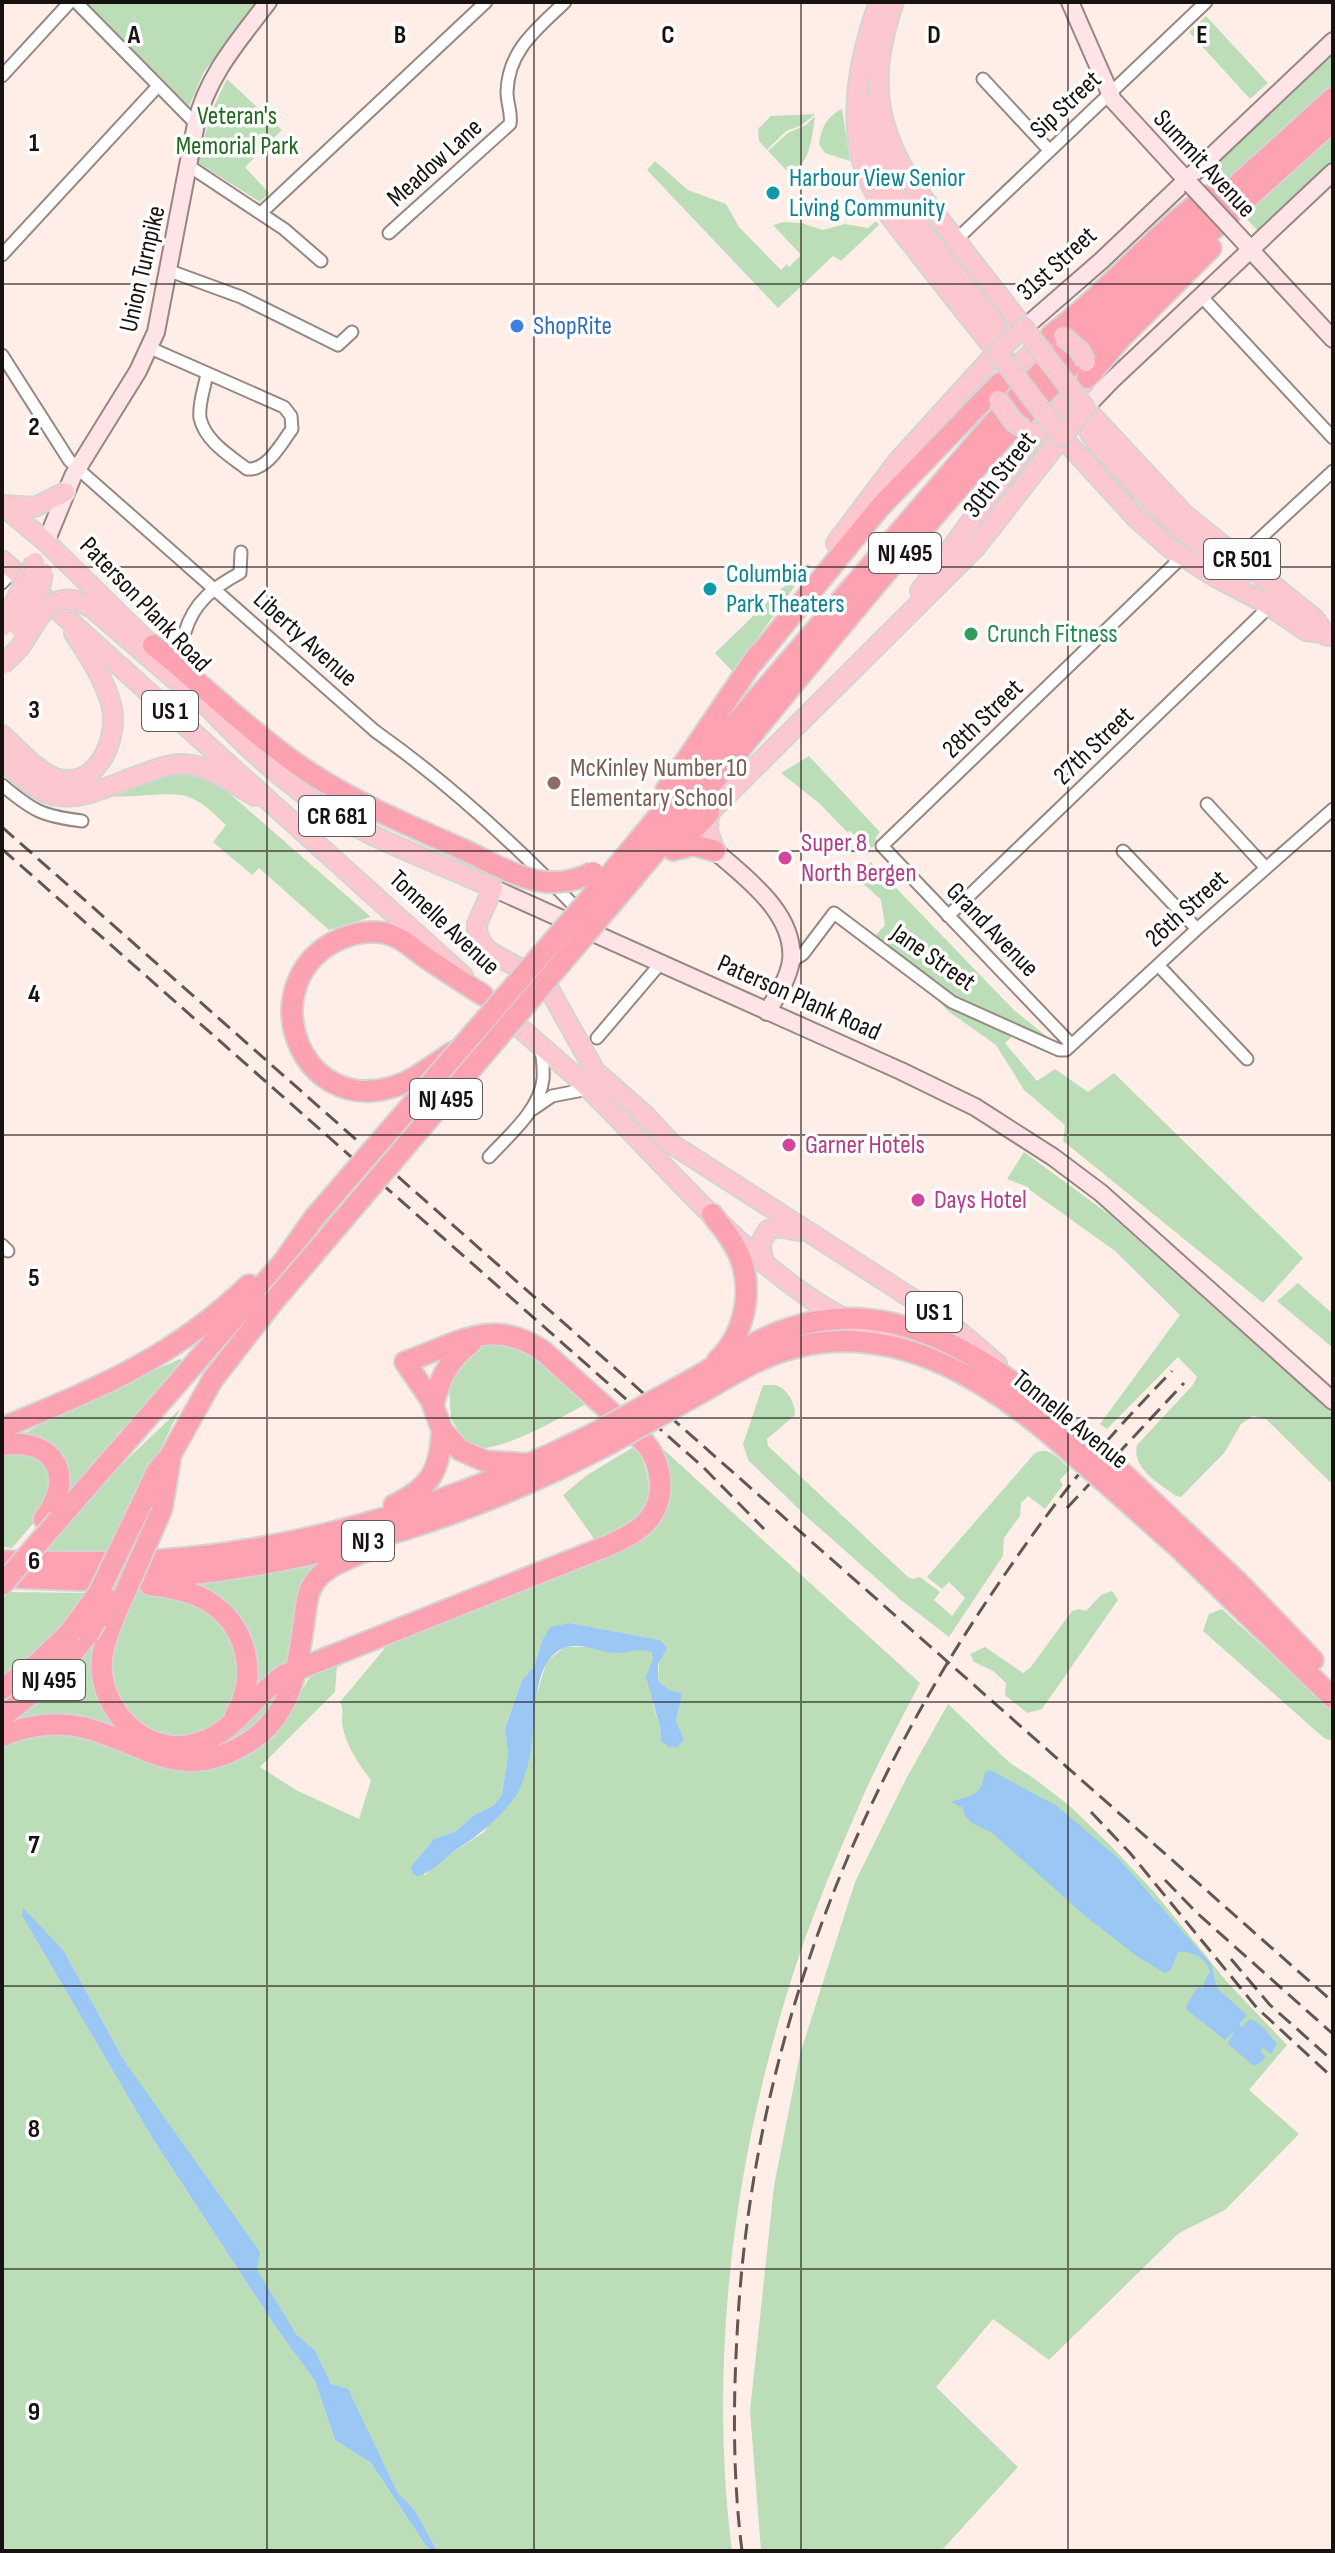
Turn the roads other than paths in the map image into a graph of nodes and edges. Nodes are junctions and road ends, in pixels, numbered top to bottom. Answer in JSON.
{"nodes":[{"id":1,"x":73,"y":2,"type":"edge"},
{"id":2,"x":268,"y":2,"type":"edge"},
{"id":3,"x":486,"y":2,"type":"edge"},
{"id":4,"x":565,"y":2,"type":"edge"},
{"id":5,"x":861,"y":2,"type":"edge"},
{"id":6,"x":879,"y":2,"type":"edge"},
{"id":7,"x":894,"y":2,"type":"edge"},
{"id":8,"x":1070,"y":2,"type":"edge"},
{"id":9,"x":1206,"y":2,"type":"edge"},
{"id":10,"x":873,"y":23,"type":"junction"},
{"id":11,"x":1333,"y":41,"type":"edge"},
{"id":12,"x":862,"y":64,"type":"junction"},
{"id":13,"x":2,"y":76,"type":"edge"},
{"id":14,"x":983,"y":79,"type":"dead end"},
{"id":15,"x":158,"y":86,"type":"junction"},
{"id":16,"x":877,"y":91,"type":"junction"},
{"id":17,"x":1109,"y":94,"type":"junction"},
{"id":18,"x":1333,"y":98,"type":"edge"},
{"id":19,"x":1333,"y":121,"type":"edge"},
{"id":20,"x":196,"y":124,"type":"junction"},
{"id":21,"x":1049,"y":150,"type":"junction"},
{"id":22,"x":1267,"y":157,"type":"junction"},
{"id":23,"x":189,"y":166,"type":"junction"},
{"id":24,"x":1333,"y":172,"type":"edge"},
{"id":25,"x":1188,"y":182,"type":"junction"},
{"id":26,"x":1256,"y":190,"type":"junction"},
{"id":27,"x":261,"y":213,"type":"junction"},
{"id":28,"x":389,"y":233,"type":"dead end"},
{"id":29,"x":956,"y":240,"type":"junction"},
{"id":30,"x":1248,"y":247,"type":"junction"},
{"id":31,"x":2,"y":255,"type":"edge"},
{"id":32,"x":321,"y":261,"type":"dead end"},
{"id":33,"x":170,"y":271,"type":"junction"},
{"id":34,"x":1201,"y":296,"type":"junction"},
{"id":35,"x":1024,"y":328,"type":"junction"},
{"id":36,"x":1330,"y":329,"type":"edge"},
{"id":37,"x":352,"y":332,"type":"dead end"},
{"id":38,"x":1057,"y":336,"type":"junction"},
{"id":39,"x":150,"y":348,"type":"junction"},
{"id":40,"x":997,"y":352,"type":"junction"},
{"id":41,"x":2,"y":355,"type":"edge"},
{"id":42,"x":1086,"y":370,"type":"junction"},
{"id":43,"x":207,"y":373,"type":"junction"},
{"id":44,"x":999,"y":392,"type":"junction"},
{"id":45,"x":1085,"y":408,"type":"junction"},
{"id":46,"x":1030,"y":431,"type":"junction"},
{"id":47,"x":1062,"y":437,"type":"junction"},
{"id":48,"x":1333,"y":438,"type":"edge"},
{"id":49,"x":77,"y":468,"type":"junction"},
{"id":50,"x":1333,"y":471,"type":"edge"},
{"id":51,"x":65,"y":492,"type":"junction"},
{"id":52,"x":2,"y":505,"type":"edge"},
{"id":53,"x":46,"y":542,"type":"junction"},
{"id":54,"x":836,"y":543,"type":"joint"},
{"id":55,"x":241,"y":552,"type":"dead end"},
{"id":56,"x":1182,"y":557,"type":"junction"},
{"id":57,"x":1240,"y":557,"type":"junction"},
{"id":58,"x":39,"y":567,"type":"junction"},
{"id":59,"x":6,"y":571,"type":"edge"},
{"id":60,"x":213,"y":587,"type":"junction"},
{"id":61,"x":1272,"y":601,"type":"junction"},
{"id":62,"x":68,"y":607,"type":"junction"},
{"id":63,"x":2,"y":627,"type":"edge"},
{"id":64,"x":1330,"y":631,"type":"edge"},
{"id":65,"x":185,"y":632,"type":"dead end"},
{"id":66,"x":153,"y":645,"type":"junction"},
{"id":67,"x":875,"y":646,"type":"junction"},
{"id":68,"x":2,"y":659,"type":"edge"},
{"id":69,"x":2,"y":665,"type":"edge"},
{"id":70,"x":751,"y":665,"type":"junction"},
{"id":71,"x":206,"y":705,"type":"junction"},
{"id":72,"x":2,"y":735,"type":"edge"},
{"id":73,"x":2,"y":759,"type":"edge"},
{"id":74,"x":2,"y":785,"type":"edge"},
{"id":75,"x":1207,"y":804,"type":"dead end"},
{"id":76,"x":278,"y":808,"type":"junction"},
{"id":77,"x":1333,"y":809,"type":"edge"},
{"id":78,"x":709,"y":813,"type":"junction"},
{"id":79,"x":82,"y":821,"type":"dead end"},
{"id":80,"x":635,"y":846,"type":"junction"},
{"id":81,"x":882,"y":846,"type":"joint"},
{"id":82,"x":673,"y":850,"type":"junction"},
{"id":83,"x":715,"y":851,"type":"junction"},
{"id":84,"x":1123,"y":851,"type":"dead end"},
{"id":85,"x":1266,"y":868,"type":"junction"},
{"id":86,"x":605,"y":883,"type":"junction"},
{"id":87,"x":493,"y":888,"type":"junction"},
{"id":88,"x":948,"y":916,"type":"junction"},
{"id":89,"x":1197,"y":929,"type":"junction"},
{"id":90,"x":602,"y":936,"type":"junction"},
{"id":91,"x":790,"y":962,"type":"junction"},
{"id":92,"x":660,"y":964,"type":"junction"},
{"id":93,"x":1158,"y":965,"type":"junction"},
{"id":94,"x":483,"y":995,"type":"junction"},
{"id":95,"x":767,"y":1012,"type":"junction"},
{"id":96,"x":597,"y":1038,"type":"dead end"},
{"id":97,"x":467,"y":1043,"type":"junction"},
{"id":98,"x":1071,"y":1044,"type":"junction"},
{"id":99,"x":541,"y":1047,"type":"junction"},
{"id":100,"x":1247,"y":1059,"type":"dead end"},
{"id":101,"x":594,"y":1095,"type":"junction"},
{"id":102,"x":526,"y":1115,"type":"junction"},
{"id":103,"x":672,"y":1144,"type":"junction"},
{"id":104,"x":489,"y":1157,"type":"dead end"},
{"id":105,"x":712,"y":1214,"type":"junction"},
{"id":106,"x":806,"y":1232,"type":"junction"},
{"id":107,"x":764,"y":1263,"type":"junction"},
{"id":108,"x":240,"y":1314,"type":"junction"},
{"id":109,"x":843,"y":1318,"type":"junction"},
{"id":110,"x":480,"y":1335,"type":"junction"},
{"id":111,"x":903,"y":1348,"type":"junction"},
{"id":112,"x":408,"y":1366,"type":"junction"},
{"id":113,"x":444,"y":1372,"type":"junction"},
{"id":114,"x":692,"y":1386,"type":"junction"},
{"id":115,"x":1028,"y":1391,"type":"junction"},
{"id":116,"x":1333,"y":1401,"type":"edge"},
{"id":117,"x":433,"y":1406,"type":"junction"},
{"id":118,"x":2,"y":1428,"type":"edge"},
{"id":119,"x":442,"y":1430,"type":"junction"},
{"id":120,"x":603,"y":1438,"type":"junction"},
{"id":121,"x":1072,"y":1441,"type":"junction"},
{"id":122,"x":2,"y":1445,"type":"edge"},
{"id":123,"x":529,"y":1464,"type":"junction"},
{"id":124,"x":152,"y":1508,"type":"junction"},
{"id":125,"x":51,"y":1519,"type":"junction"},
{"id":126,"x":420,"y":1526,"type":"junction"},
{"id":127,"x":338,"y":1531,"type":"junction"},
{"id":128,"x":3,"y":1566,"type":"edge"},
{"id":129,"x":110,"y":1580,"type":"junction"},
{"id":130,"x":2,"y":1585,"type":"edge"},
{"id":131,"x":1234,"y":1589,"type":"junction"},
{"id":132,"x":78,"y":1634,"type":"junction"},
{"id":133,"x":298,"y":1669,"type":"junction"},
{"id":134,"x":1333,"y":1680,"type":"edge"},
{"id":135,"x":2,"y":1689,"type":"edge"},
{"id":136,"x":1333,"y":1698,"type":"edge"},
{"id":137,"x":2,"y":1717,"type":"edge"},
{"id":138,"x":229,"y":1725,"type":"junction"},
{"id":139,"x":2,"y":1736,"type":"edge"}],
"edges":[{"from":1,"to":13,"type":"street"},
{"from":1,"to":15,"type":"street"},
{"from":2,"to":20,"type":"main road","name":"Union Turnpike"},
{"from":3,"to":27,"type":"street"},
{"from":4,"to":28,"type":"street","name":"Meadow Lane"},
{"from":5,"to":10,"type":"main road"},
{"from":6,"to":10,"type":"main road","number":"CR 501"},
{"from":7,"to":16,"type":"main road","number":"CR 501"},
{"from":8,"to":17,"type":"main road","name":"Summit Avenue"},
{"from":9,"to":17,"type":"street","name":"Sip Street"},
{"from":10,"to":12,"type":"main road","number":"CR 501"},
{"from":11,"to":25,"type":"main road","name":"31st Street"},
{"from":12,"to":40,"type":"main road","number":"CR 501"},
{"from":12,"to":44,"type":"main road"},
{"from":14,"to":21,"type":"street"},
{"from":15,"to":20,"type":"street"},
{"from":15,"to":31,"type":"street"},
{"from":16,"to":29,"type":"main road","number":"CR 501"},
{"from":16,"to":38,"type":"main road"},
{"from":17,"to":21,"type":"street","name":"Sip Street"},
{"from":17,"to":25,"type":"main road","name":"Summit Avenue"},
{"from":18,"to":22,"type":"highway","number":"NJ 495"},
{"from":19,"to":26,"type":"highway","number":"NJ 495"},
{"from":20,"to":23,"type":"main road","name":"Union Turnpike"},
{"from":21,"to":29,"type":"street","name":"Sip Street"},
{"from":22,"to":38,"type":"highway"},
{"from":22,"to":80,"type":"highway","number":"NJ 495"},
{"from":23,"to":27,"type":"street"},
{"from":23,"to":33,"type":"main road","name":"Union Turnpike"},
{"from":24,"to":30,"type":"main road","name":"30th Street"},
{"from":25,"to":30,"type":"main road","name":"Summit Avenue","bridge":true},
{"from":25,"to":35,"type":"main road","name":"31st Street"},
{"from":26,"to":42,"type":"highway"},
{"from":26,"to":86,"type":"highway","number":"NJ 495"},
{"from":27,"to":32,"type":"street"},
{"from":29,"to":35,"type":"main road","number":"CR 501"},
{"from":30,"to":34,"type":"main road","name":"30th Street"},
{"from":30,"to":36,"type":"main road","name":"Summit Avenue"},
{"from":33,"to":37,"type":"street"},
{"from":33,"to":39,"type":"main road","name":"Union Turnpike"},
{"from":34,"to":45,"type":"main road","name":"30th Street"},
{"from":34,"to":48,"type":"street"},
{"from":35,"to":40,"type":"main road","name":"31st Street","bridge":true},
{"from":35,"to":45,"type":"main road","number":"CR 501","bridge":true},
{"from":38,"to":42,"type":"main road","bridge":true},
{"from":38,"to":44,"type":"main road"},
{"from":39,"to":43,"type":"street"},
{"from":39,"to":49,"type":"main road","name":"Union Turnpike"},
{"from":40,"to":47,"type":"main road","number":"CR 501","bridge":true},
{"from":40,"to":54,"type":"main road","name":"31st Street"},
{"from":41,"to":49,"type":"street","name":"Liberty Avenue"},
{"from":42,"to":46,"type":"main road"},
{"from":42,"to":61,"type":"main road"},
{"from":43,"to":43,"type":"street"},
{"from":44,"to":46,"type":"main road","bridge":true},
{"from":44,"to":70,"type":"highway"},
{"from":45,"to":47,"type":"main road","name":"30th Street","bridge":true},
{"from":45,"to":57,"type":"main road","number":"CR 501"},
{"from":46,"to":61,"type":"main road"},
{"from":46,"to":67,"type":"main road"},
{"from":47,"to":56,"type":"main road","number":"CR 501"},
{"from":47,"to":67,"type":"main road","name":"30th Street"},
{"from":49,"to":51,"type":"main road","name":"Union Turnpike"},
{"from":49,"to":60,"type":"street","name":"Liberty Avenue"},
{"from":50,"to":57,"type":"street"},
{"from":51,"to":52,"type":"main road"},
{"from":51,"to":53,"type":"main road","name":"Union Turnpike"},
{"from":52,"to":53,"type":"main road"},
{"from":53,"to":58,"type":"main road","name":"Paterson Plank Road"},
{"from":53,"to":66,"type":"main road","name":"Paterson Plank Road"},
{"from":54,"to":70,"type":"highway"},
{"from":55,"to":60,"type":"street"},
{"from":56,"to":61,"type":"main road","number":"CR 501"},
{"from":56,"to":81,"type":"street","name":"28th Street"},
{"from":57,"to":61,"type":"main road","number":"CR 501"},
{"from":58,"to":63,"type":"main road","name":"Paterson Plank Road","bridge":true},
{"from":58,"to":68,"type":"main road","name":"Paterson Plank Road","bridge":true},
{"from":59,"to":62,"type":"main road","name":"Tonnelle Avenue","number":"US 1"},
{"from":60,"to":65,"type":"street"},
{"from":60,"to":90,"type":"street","name":"Liberty Avenue"},
{"from":61,"to":64,"type":"main road","number":"CR 501"},
{"from":61,"to":88,"type":"street","name":"27th Street"},
{"from":62,"to":69,"type":"main road","name":"Paterson Plank Road","bridge":true},
{"from":62,"to":71,"type":"main road","name":"Paterson Plank Road"},
{"from":62,"to":72,"type":"main road"},
{"from":62,"to":76,"type":"main road","name":"Tonnelle Avenue","number":"US 1"},
{"from":66,"to":71,"type":"main road","name":"Paterson Plank Road","number":"CR 681"},
{"from":66,"to":86,"type":"highway","bridge":true},
{"from":67,"to":78,"type":"main road","name":"30th Street"},
{"from":70,"to":80,"type":"highway"},
{"from":71,"to":87,"type":"main road","name":"Paterson Plank Road","number":"CR 681"},
{"from":73,"to":76,"type":"main road"},
{"from":74,"to":79,"type":"street"},
{"from":75,"to":85,"type":"street"},
{"from":76,"to":94,"type":"main road","name":"Tonnelle Avenue","number":"US 1"},
{"from":77,"to":85,"type":"street","name":"26th Street"},
{"from":78,"to":82,"type":"highway"},
{"from":78,"to":83,"type":"main road"},
{"from":80,"to":86,"type":"highway","number":"NJ 495"},
{"from":81,"to":88,"type":"street","name":"Grand Avenue"},
{"from":82,"to":83,"type":"highway"},
{"from":82,"to":86,"type":"highway"},
{"from":83,"to":91,"type":"main road"},
{"from":84,"to":89,"type":"street"},
{"from":85,"to":89,"type":"street","name":"26th Street"},
{"from":86,"to":97,"type":"highway","number":"NJ 495","bridge":true},
{"from":86,"to":108,"type":"highway","number":"NJ 495","bridge":true},
{"from":87,"to":90,"type":"main road","name":"Paterson Plank Road","number":"CR 681"},
{"from":87,"to":103,"type":"main road"},
{"from":88,"to":98,"type":"street","name":"Grand Avenue"},
{"from":89,"to":93,"type":"street","name":"26th Street"},
{"from":90,"to":92,"type":"main road","name":"Paterson Plank Road","number":"CR 681"},
{"from":91,"to":95,"type":"main road"},
{"from":91,"to":98,"type":"street","name":"Jane Street"},
{"from":92,"to":95,"type":"main road","name":"Paterson Plank Road","number":"CR 681"},
{"from":92,"to":96,"type":"street"},
{"from":93,"to":98,"type":"street","name":"26th Street"},
{"from":93,"to":100,"type":"street"},
{"from":94,"to":97,"type":"highway","bridge":true},
{"from":94,"to":99,"type":"main road","name":"Tonnelle Avenue","number":"US 1"},
{"from":95,"to":116,"type":"main road","name":"Paterson Plank Road","number":"CR 681"},
{"from":97,"to":108,"type":"highway","number":"NJ 495","bridge":true},
{"from":99,"to":101,"type":"main road","name":"Tonnelle Avenue","number":"US 1"},
{"from":99,"to":102,"type":"street"},
{"from":101,"to":102,"type":"street"},
{"from":101,"to":103,"type":"main road","name":"Tonnelle Avenue","number":"US 1"},
{"from":101,"to":105,"type":"main road","name":"Tonnelle Avenue","number":"US 1"},
{"from":102,"to":104,"type":"street"},
{"from":103,"to":106,"type":"main road","name":"Tonnelle Avenue","number":"US 1"},
{"from":105,"to":107,"type":"main road","name":"Tonnelle Avenue","number":"US 1"},
{"from":105,"to":114,"type":"highway"},
{"from":106,"to":107,"type":"main road"},
{"from":106,"to":115,"type":"main road","name":"Tonnelle Avenue","number":"US 1"},
{"from":107,"to":109,"type":"main road","name":"Tonnelle Avenue","number":"US 1"},
{"from":108,"to":118,"type":"highway"},
{"from":108,"to":124,"type":"highway","number":"NJ 495"},
{"from":108,"to":125,"type":"highway","number":"NJ 495"},
{"from":109,"to":111,"type":"main road","name":"Tonnelle Avenue","number":"US 1"},
{"from":109,"to":114,"type":"highway","number":"NJ 3"},
{"from":109,"to":115,"type":"highway","number":"NJ 3"},
{"from":110,"to":112,"type":"highway"},
{"from":110,"to":113,"type":"highway"},
{"from":110,"to":133,"type":"highway"},
{"from":111,"to":114,"type":"highway","number":"NJ 3"},
{"from":111,"to":121,"type":"highway","name":"Tonnelle Avenue","number":"US 1"},
{"from":112,"to":113,"type":"highway"},
{"from":112,"to":117,"type":"highway"},
{"from":113,"to":117,"type":"highway"},
{"from":114,"to":120,"type":"highway","number":"NJ 3","bridge":true},
{"from":115,"to":121,"type":"highway","name":"Tonnelle Avenue","number":"US 1"},
{"from":117,"to":119,"type":"highway"},
{"from":119,"to":123,"type":"highway"},
{"from":119,"to":127,"type":"highway"},
{"from":120,"to":123,"type":"highway","number":"NJ 3"},
{"from":120,"to":126,"type":"highway","number":"NJ 3"},
{"from":121,"to":131,"type":"highway","name":"Tonnelle Avenue","number":"US 1","bridge":true},
{"from":122,"to":125,"type":"highway"},
{"from":123,"to":127,"type":"highway","number":"NJ 3"},
{"from":124,"to":132,"type":"highway","bridge":true},
{"from":124,"to":138,"type":"highway","bridge":true},
{"from":125,"to":128,"type":"highway"},
{"from":125,"to":130,"type":"highway","number":"NJ 495","bridge":true},
{"from":126,"to":129,"type":"highway","number":"NJ 3"},
{"from":126,"to":133,"type":"highway"},
{"from":127,"to":128,"type":"highway","number":"NJ 3"},
{"from":128,"to":129,"type":"highway","number":"NJ 3"},
{"from":129,"to":138,"type":"highway"},
{"from":131,"to":134,"type":"highway","name":"Tonnelle Avenue","number":"US 1"},
{"from":131,"to":136,"type":"highway","name":"Tonnelle Avenue","number":"US 1"},
{"from":132,"to":135,"type":"highway"},
{"from":132,"to":137,"type":"highway","number":"NJ 495"},
{"from":133,"to":138,"type":"highway"},
{"from":133,"to":139,"type":"highway"}]}
